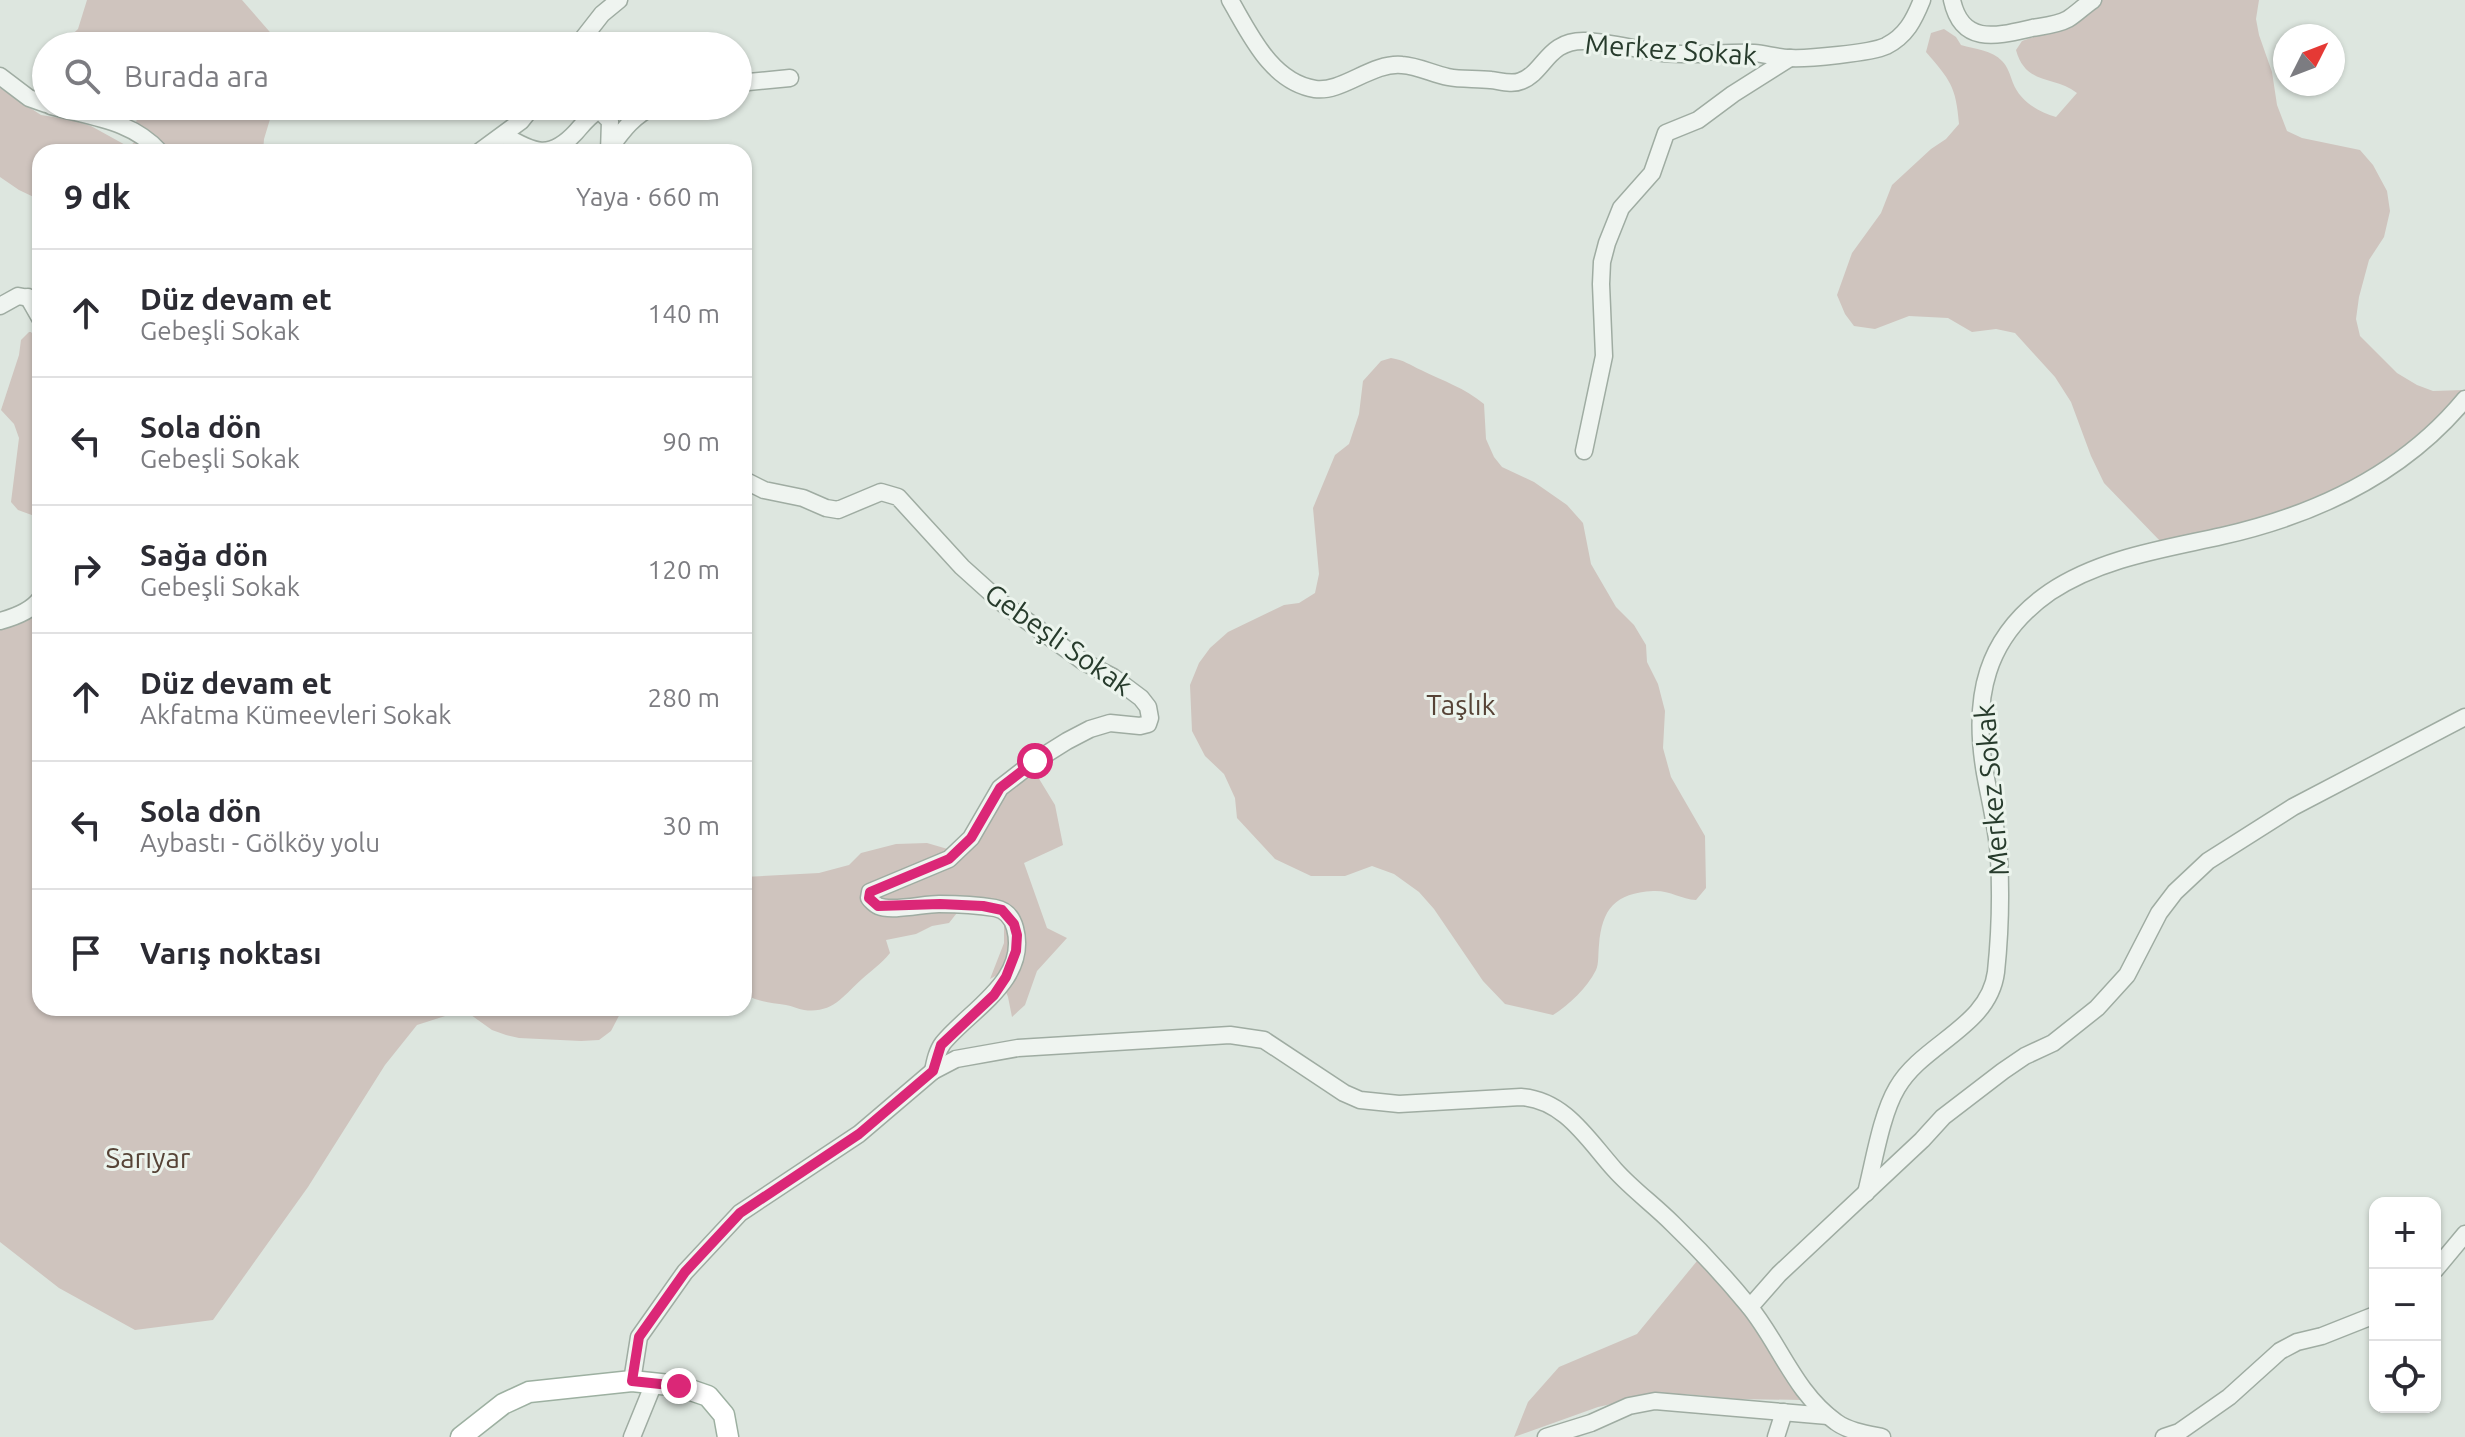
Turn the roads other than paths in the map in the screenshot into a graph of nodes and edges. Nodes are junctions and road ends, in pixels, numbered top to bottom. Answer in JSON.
{"nodes":[{"id":1,"x":619,"y":0,"type":"edge"},
{"id":2,"x":1230,"y":0,"type":"edge"},
{"id":3,"x":1922,"y":0,"type":"edge"},
{"id":4,"x":1952,"y":0,"type":"edge"},
{"id":5,"x":2093,"y":0,"type":"edge"},
{"id":6,"x":588,"y":32,"type":"edge"},
{"id":7,"x":1790,"y":58,"type":"junction"},
{"id":8,"x":0,"y":76,"type":"edge"},
{"id":9,"x":790,"y":78,"type":"dead end"},
{"id":10,"x":752,"y":82,"type":"edge"},
{"id":11,"x":32,"y":99,"type":"edge"},
{"id":12,"x":108,"y":120,"type":"edge"},
{"id":13,"x":522,"y":120,"type":"edge"},
{"id":14,"x":589,"y":120,"type":"edge"},
{"id":15,"x":609,"y":120,"type":"edge"},
{"id":16,"x":632,"y":120,"type":"edge"},
{"id":17,"x":504,"y":135,"type":"junction"},
{"id":18,"x":151,"y":144,"type":"edge"},
{"id":19,"x":491,"y":144,"type":"edge"},
{"id":20,"x":521,"y":144,"type":"edge"},
{"id":21,"x":564,"y":144,"type":"edge"},
{"id":22,"x":610,"y":144,"type":"edge"},
{"id":23,"x":614,"y":144,"type":"edge"},
{"id":24,"x":32,"y":299,"type":"edge"},
{"id":25,"x":0,"y":306,"type":"edge"},
{"id":26,"x":2465,"y":399,"type":"edge"},
{"id":27,"x":1584,"y":451,"type":"dead end"},
{"id":28,"x":752,"y":484,"type":"edge"},
{"id":29,"x":32,"y":606,"type":"edge"},
{"id":30,"x":0,"y":621,"type":"edge"},
{"id":31,"x":2465,"y":717,"type":"edge"},
{"id":32,"x":933,"y":1071,"type":"junction"},
{"id":33,"x":1866,"y":1193,"type":"junction"},
{"id":34,"x":2465,"y":1234,"type":"edge"},
{"id":35,"x":2436,"y":1269,"type":"edge"},
{"id":36,"x":1750,"y":1307,"type":"junction"},
{"id":37,"x":2369,"y":1317,"type":"edge"},
{"id":38,"x":632,"y":1381,"type":"junction"},
{"id":39,"x":654,"y":1383,"type":"junction"},
{"id":40,"x":1784,"y":1412,"type":"junction"},
{"id":41,"x":1828,"y":1416,"type":"junction"},
{"id":42,"x":461,"y":1437,"type":"edge"},
{"id":43,"x":632,"y":1437,"type":"edge"},
{"id":44,"x":728,"y":1437,"type":"edge"},
{"id":45,"x":1546,"y":1437,"type":"edge"},
{"id":46,"x":1776,"y":1437,"type":"edge"},
{"id":47,"x":1882,"y":1437,"type":"edge"},
{"id":48,"x":2164,"y":1437,"type":"edge"}],
"edges":[{"from":1,"to":6,"type":"street"},
{"from":2,"to":7,"type":"street","name":"Merkez Sokak"},
{"from":3,"to":7,"type":"street","name":"Merkez Sokak"},
{"from":4,"to":5,"type":"street"},
{"from":7,"to":27,"type":"street","name":"Merkez Sokak"},
{"from":8,"to":11,"type":"street"},
{"from":9,"to":10,"type":"street"},
{"from":12,"to":18,"type":"street"},
{"from":13,"to":17,"type":"street"},
{"from":14,"to":21,"type":"street"},
{"from":15,"to":22,"type":"street"},
{"from":16,"to":23,"type":"street"},
{"from":17,"to":19,"type":"street"},
{"from":17,"to":20,"type":"street"},
{"from":24,"to":25,"type":"street"},
{"from":26,"to":33,"type":"street","name":"Merkez Sokak"},
{"from":28,"to":32,"type":"street","name":"Gebeşli Sokak"},
{"from":29,"to":30,"type":"street"},
{"from":31,"to":33,"type":"street"},
{"from":32,"to":36,"type":"street"},
{"from":32,"to":38,"type":"street"},
{"from":33,"to":36,"type":"street"},
{"from":34,"to":35,"type":"street"},
{"from":36,"to":41,"type":"street"},
{"from":37,"to":48,"type":"street"},
{"from":38,"to":39,"type":"main road"},
{"from":38,"to":42,"type":"main road"},
{"from":39,"to":43,"type":"street"},
{"from":39,"to":44,"type":"main road"},
{"from":40,"to":41,"type":"street"},
{"from":40,"to":45,"type":"street"},
{"from":40,"to":46,"type":"street"},
{"from":41,"to":47,"type":"street"}]}
